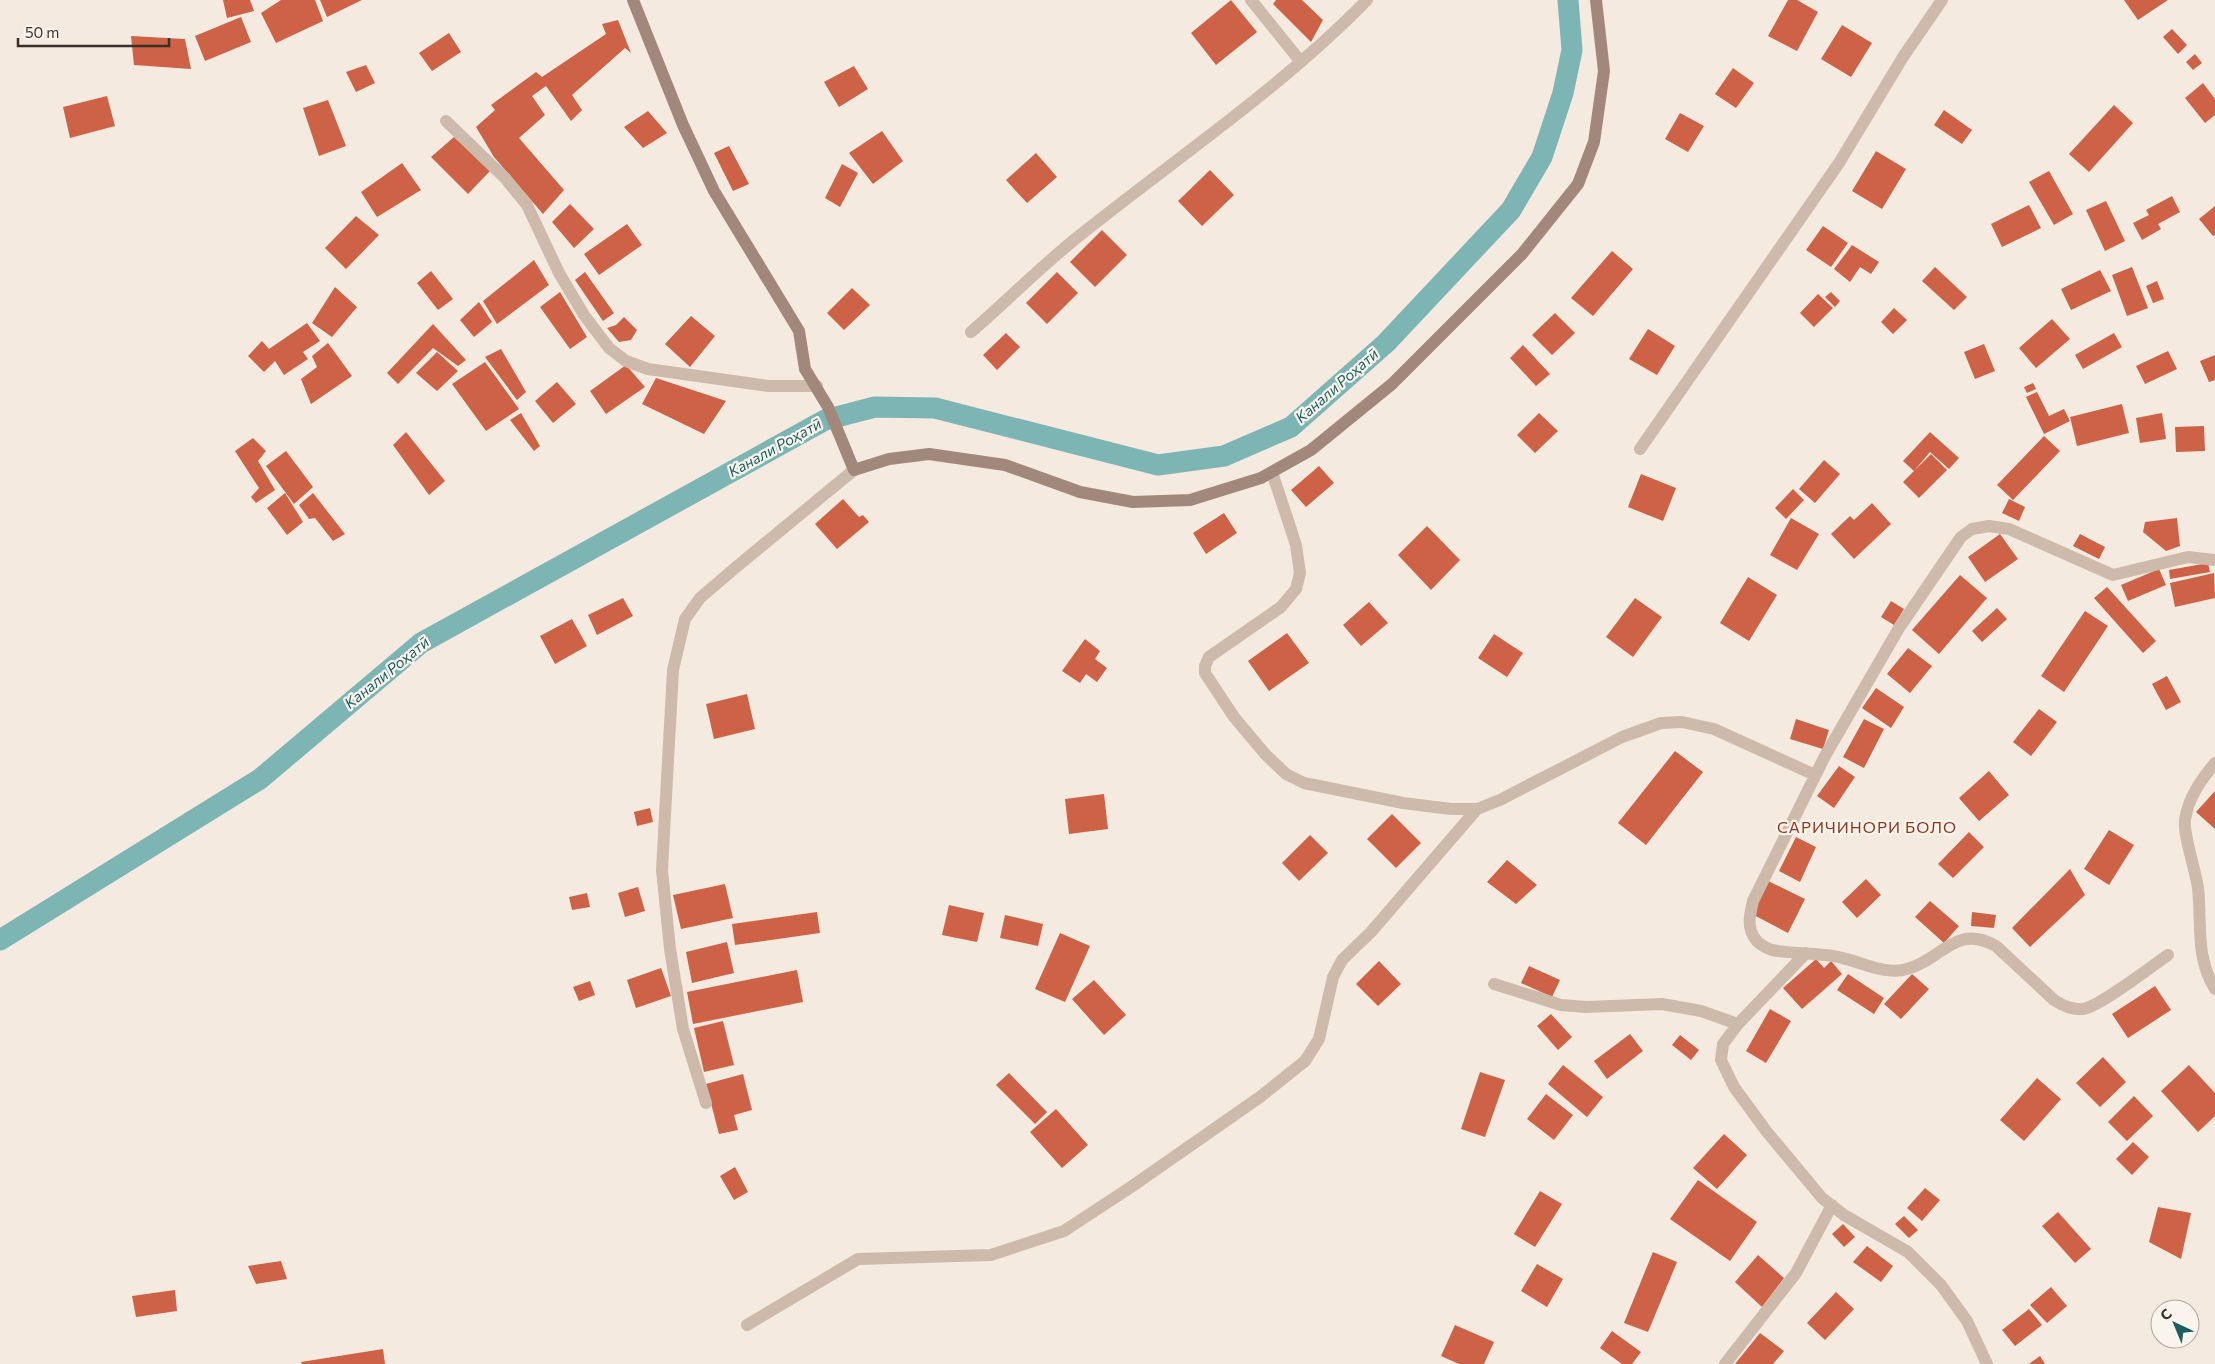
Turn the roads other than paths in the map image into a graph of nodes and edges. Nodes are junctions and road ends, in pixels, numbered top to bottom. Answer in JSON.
{"nodes":[{"id":1,"x":633,"y":0,"type":"edge"},
{"id":2,"x":1251,"y":0,"type":"edge"},
{"id":3,"x":1367,"y":0,"type":"edge"},
{"id":4,"x":1596,"y":0,"type":"edge"},
{"id":5,"x":1942,"y":0,"type":"edge"},
{"id":6,"x":1301,"y":62,"type":"junction"},
{"id":7,"x":446,"y":121,"type":"dead end"},
{"id":8,"x":971,"y":332,"type":"dead end"},
{"id":9,"x":817,"y":386,"type":"junction"},
{"id":10,"x":1640,"y":449,"type":"dead end"},
{"id":11,"x":854,"y":470,"type":"junction"},
{"id":12,"x":1272,"y":472,"type":"junction"},
{"id":13,"x":2215,"y":560,"type":"edge"},
{"id":14,"x":2215,"y":763,"type":"edge"},
{"id":15,"x":1815,"y":775,"type":"junction"},
{"id":16,"x":1477,"y":808,"type":"junction"},
{"id":17,"x":1806,"y":953,"type":"junction"},
{"id":18,"x":2168,"y":955,"type":"dead end"},
{"id":19,"x":1494,"y":984,"type":"dead end"},
{"id":20,"x":2215,"y":989,"type":"edge"},
{"id":21,"x":1738,"y":1024,"type":"junction"},
{"id":22,"x":706,"y":1103,"type":"dead end"},
{"id":23,"x":1832,"y":1205,"type":"junction"},
{"id":24,"x":748,"y":1325,"type":"dead end"},
{"id":25,"x":1725,"y":1364,"type":"edge"},
{"id":26,"x":1987,"y":1364,"type":"edge"}],
"edges":[{"from":1,"to":9,"type":"street"},
{"from":2,"to":6,"type":"street"},
{"from":3,"to":6,"type":"street"},
{"from":4,"to":12,"type":"street"},
{"from":5,"to":10,"type":"street"},
{"from":6,"to":8,"type":"street"},
{"from":7,"to":9,"type":"street"},
{"from":9,"to":11,"type":"street"},
{"from":11,"to":12,"type":"street"},
{"from":11,"to":22,"type":"street"},
{"from":12,"to":16,"type":"street"},
{"from":13,"to":15,"type":"street"},
{"from":14,"to":20,"type":"street"},
{"from":15,"to":16,"type":"street"},
{"from":15,"to":17,"type":"street"},
{"from":16,"to":24,"type":"street"},
{"from":17,"to":18,"type":"street"},
{"from":17,"to":21,"type":"street"},
{"from":19,"to":21,"type":"street"},
{"from":21,"to":23,"type":"street"},
{"from":23,"to":25,"type":"street"},
{"from":23,"to":26,"type":"street"}]}
